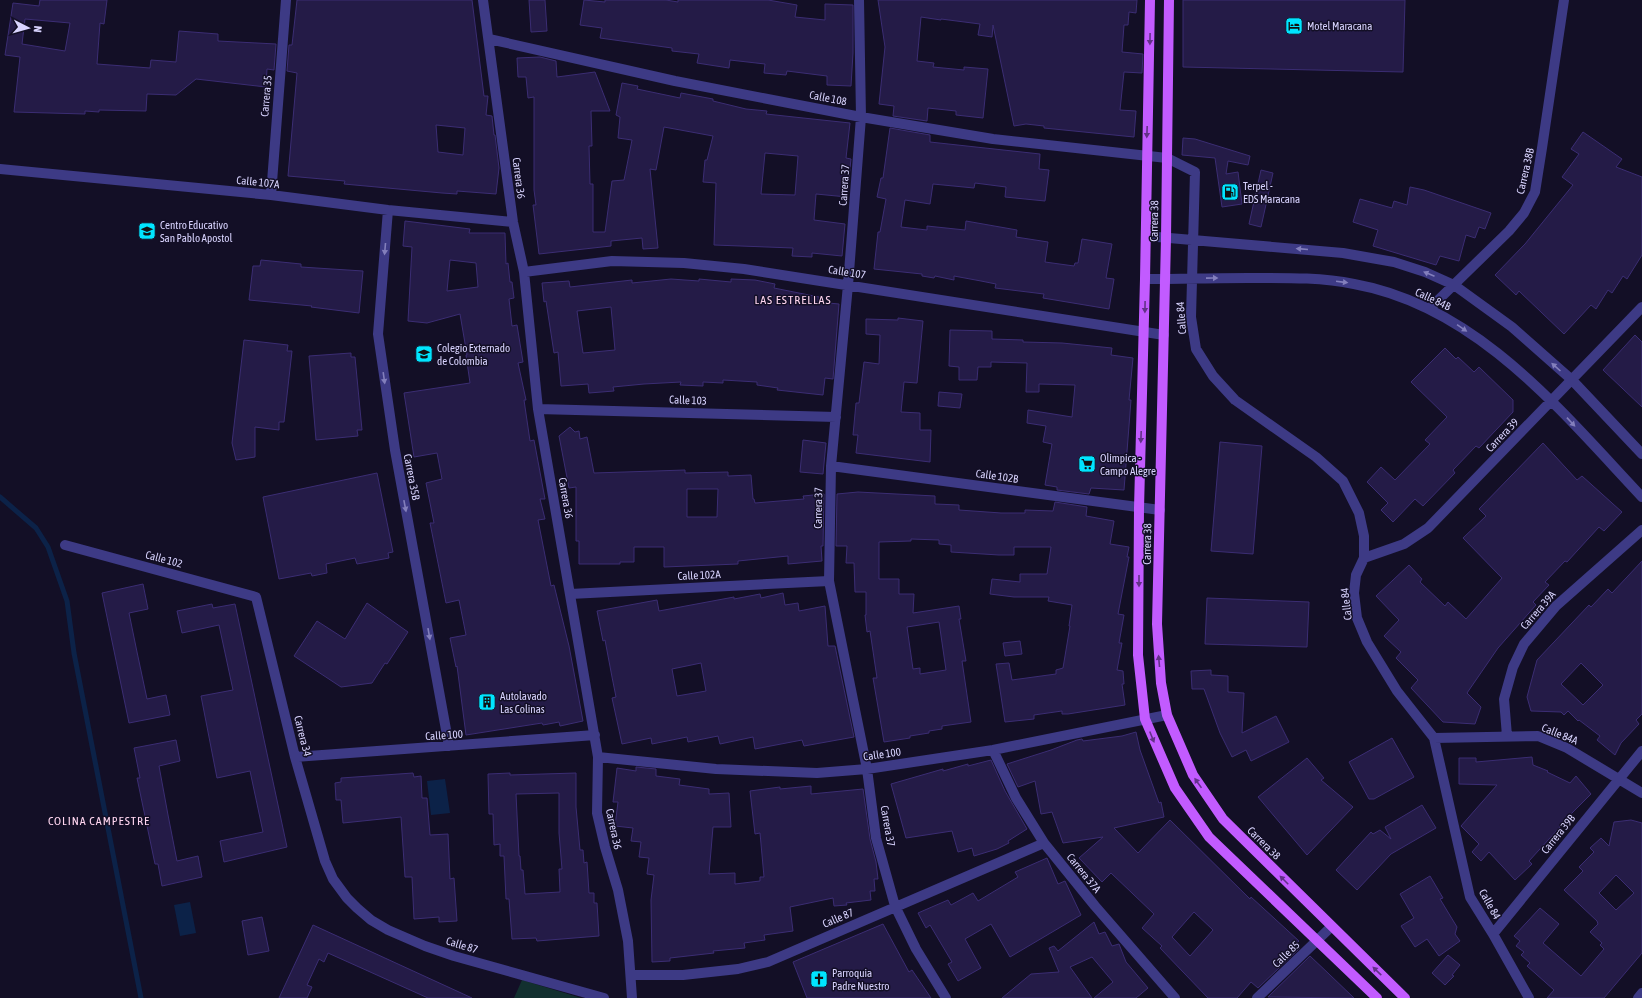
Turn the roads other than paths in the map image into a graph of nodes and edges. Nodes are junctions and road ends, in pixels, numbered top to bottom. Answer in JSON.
{"nodes":[{"id":1,"x":286,"y":0,"type":"edge"},
{"id":2,"x":483,"y":0,"type":"edge"},
{"id":3,"x":859,"y":0,"type":"edge"},
{"id":4,"x":1150,"y":0,"type":"edge"},
{"id":5,"x":1169,"y":0,"type":"edge"},
{"id":6,"x":1564,"y":0,"type":"edge"},
{"id":7,"x":489,"y":39,"type":"junction"},
{"id":8,"x":862,"y":117,"type":"junction"},
{"id":9,"x":1147,"y":156,"type":"junction"},
{"id":10,"x":1167,"y":158,"type":"junction"},
{"id":11,"x":0,"y":169,"type":"edge"},
{"id":12,"x":271,"y":195,"type":"junction"},
{"id":13,"x":388,"y":210,"type":"junction"},
{"id":14,"x":512,"y":222,"type":"junction"},
{"id":15,"x":1146,"y":236,"type":"junction"},
{"id":16,"x":1166,"y":238,"type":"junction"},
{"id":17,"x":1193,"y":240,"type":"junction"},
{"id":18,"x":524,"y":272,"type":"junction"},
{"id":19,"x":1192,"y":278,"type":"junction"},
{"id":20,"x":1145,"y":279,"type":"junction"},
{"id":21,"x":1165,"y":279,"type":"junction"},
{"id":22,"x":848,"y":285,"type":"junction"},
{"id":23,"x":1454,"y":285,"type":"junction"},
{"id":24,"x":1642,"y":307,"type":"edge"},
{"id":25,"x":1430,"y":308,"type":"junction"},
{"id":26,"x":1144,"y":333,"type":"junction"},
{"id":27,"x":1164,"y":335,"type":"junction"},
{"id":28,"x":1572,"y":380,"type":"junction"},
{"id":29,"x":1551,"y":401,"type":"junction"},
{"id":30,"x":538,"y":409,"type":"junction"},
{"id":31,"x":836,"y":417,"type":"junction"},
{"id":32,"x":1642,"y":454,"type":"edge"},
{"id":33,"x":831,"y":466,"type":"junction"},
{"id":34,"x":1642,"y":497,"type":"edge"},
{"id":35,"x":1139,"y":508,"type":"junction"},
{"id":36,"x":1160,"y":510,"type":"junction"},
{"id":37,"x":1642,"y":530,"type":"edge"},
{"id":38,"x":65,"y":545,"type":"dead end"},
{"id":39,"x":1364,"y":558,"type":"junction"},
{"id":40,"x":829,"y":581,"type":"junction"},
{"id":41,"x":570,"y":594,"type":"junction"},
{"id":42,"x":256,"y":597,"type":"joint"},
{"id":43,"x":1167,"y":715,"type":"junction"},
{"id":44,"x":1145,"y":719,"type":"junction"},
{"id":45,"x":595,"y":735,"type":"junction"},
{"id":46,"x":1507,"y":736,"type":"junction"},
{"id":47,"x":1434,"y":738,"type":"junction"},
{"id":48,"x":449,"y":746,"type":"junction"},
{"id":49,"x":992,"y":750,"type":"junction"},
{"id":50,"x":1642,"y":751,"type":"edge"},
{"id":51,"x":296,"y":757,"type":"junction"},
{"id":52,"x":598,"y":757,"type":"junction"},
{"id":53,"x":867,"y":769,"type":"junction"},
{"id":54,"x":1618,"y":779,"type":"junction"},
{"id":55,"x":1642,"y":793,"type":"edge"},
{"id":56,"x":1044,"y":843,"type":"junction"},
{"id":57,"x":333,"y":879,"type":"joint"},
{"id":58,"x":895,"y":906,"type":"junction"},
{"id":59,"x":1331,"y":927,"type":"junction"},
{"id":60,"x":1493,"y":934,"type":"junction"},
{"id":61,"x":1317,"y":941,"type":"junction"},
{"id":62,"x":631,"y":975,"type":"junction"},
{"id":63,"x":1642,"y":993,"type":"edge"},
{"id":64,"x":604,"y":998,"type":"edge"},
{"id":65,"x":632,"y":998,"type":"edge"},
{"id":66,"x":946,"y":998,"type":"edge"},
{"id":67,"x":1175,"y":998,"type":"edge"},
{"id":68,"x":1257,"y":998,"type":"edge"},
{"id":69,"x":1376,"y":998,"type":"edge"},
{"id":70,"x":1405,"y":998,"type":"edge"},
{"id":71,"x":1529,"y":998,"type":"edge"},
{"id":72,"x":1638,"y":998,"type":"edge"}],
"edges":[{"from":1,"to":12,"type":"street","name":"Carrera 35"},
{"from":2,"to":7,"type":"street","name":"Carrera 36"},
{"from":3,"to":8,"type":"street","name":"Carrera 37"},
{"from":4,"to":9,"type":"main road","name":"Carrera 38","one_way":true},
{"from":5,"to":10,"type":"main road","name":"Carrera 38"},
{"from":6,"to":23,"type":"street","name":"Carrera 38B"},
{"from":7,"to":8,"type":"street","name":"Calle 108"},
{"from":7,"to":14,"type":"street","name":"Carrera 36"},
{"from":8,"to":9,"type":"street","name":"Calle 108"},
{"from":8,"to":22,"type":"street","name":"Carrera 37"},
{"from":9,"to":10,"type":"street","name":"Calle 108"},
{"from":9,"to":15,"type":"main road","name":"Carrera 38"},
{"from":10,"to":16,"type":"main road","name":"Carrera 38"},
{"from":10,"to":17,"type":"street","name":"Calle 84"},
{"from":11,"to":12,"type":"street","name":"Calle 107A"},
{"from":12,"to":13,"type":"street","name":"Calle 107A"},
{"from":13,"to":14,"type":"street","name":"Calle 107A"},
{"from":13,"to":48,"type":"street","name":"Carrera 35B","one_way":true},
{"from":14,"to":18,"type":"street","name":"Carrera 36"},
{"from":15,"to":16,"type":"street","name":"Calle 84B"},
{"from":15,"to":20,"type":"main road","name":"Carrera 38"},
{"from":16,"to":17,"type":"street","name":"Calle 84B"},
{"from":16,"to":21,"type":"main road","name":"Carrera 38"},
{"from":17,"to":19,"type":"street","name":"Calle 84"},
{"from":23,"to":17,"type":"street","name":"Calle 84B","one_way":true},
{"from":18,"to":22,"type":"street","name":"Calle 107"},
{"from":18,"to":30,"type":"street","name":"Carrera 36"},
{"from":19,"to":21,"type":"street","name":"Calle 84B"},
{"from":19,"to":25,"type":"street","name":"Calle 84B","one_way":true},
{"from":19,"to":39,"type":"street","name":"Calle 84"},
{"from":20,"to":21,"type":"street","name":"Calle 84B"},
{"from":20,"to":26,"type":"main road","name":"Carrera 38","one_way":true},
{"from":21,"to":27,"type":"main road","name":"Carrera 38"},
{"from":22,"to":26,"type":"street","name":"Calle 107"},
{"from":22,"to":31,"type":"street","name":"Carrera 37"},
{"from":23,"to":25,"type":"street","name":"Carrera 38B"},
{"from":28,"to":23,"type":"street","name":"Calle 84B","one_way":true},
{"from":24,"to":28,"type":"street","name":"Carrera 39"},
{"from":25,"to":29,"type":"street","name":"Calle 84B","one_way":true},
{"from":26,"to":27,"type":"street","name":"Calle 107"},
{"from":26,"to":35,"type":"main road","name":"Carrera 38","one_way":true},
{"from":27,"to":36,"type":"main road","name":"Carrera 38"},
{"from":28,"to":29,"type":"street","name":"Carrera 39"},
{"from":28,"to":32,"type":"street","name":"Calle 84B"},
{"from":29,"to":34,"type":"street","name":"Calle 84B","one_way":true},
{"from":29,"to":39,"type":"street","name":"Carrera 39"},
{"from":30,"to":31,"type":"street","name":"Calle 103"},
{"from":30,"to":41,"type":"street","name":"Carrera 36"},
{"from":31,"to":33,"type":"street","name":"Carrera 37"},
{"from":33,"to":35,"type":"street","name":"Calle 102B"},
{"from":33,"to":40,"type":"street","name":"Carrera 37"},
{"from":35,"to":36,"type":"street","name":"Calle 102B"},
{"from":35,"to":44,"type":"main road","name":"Carrera 38","one_way":true},
{"from":43,"to":36,"type":"main road","name":"Carrera 38","one_way":true},
{"from":37,"to":46,"type":"street","name":"Carrera 39A"},
{"from":38,"to":42,"type":"street","name":"Calle 102"},
{"from":39,"to":47,"type":"street","name":"Calle 84"},
{"from":40,"to":41,"type":"street","name":"Calle 102A"},
{"from":40,"to":53,"type":"street","name":"Carrera 37"},
{"from":41,"to":45,"type":"street","name":"Carrera 36"},
{"from":42,"to":51,"type":"street","name":"Carrera 34"},
{"from":43,"to":44,"type":"street","name":"Calle 100"},
{"from":59,"to":43,"type":"main road","name":"Carrera 38","one_way":true},
{"from":44,"to":49,"type":"street","name":"Calle 100"},
{"from":44,"to":61,"type":"main road","name":"Carrera 38","one_way":true},
{"from":45,"to":48,"type":"street","name":"Calle 100"},
{"from":45,"to":52,"type":"street","name":"Carrera 36"},
{"from":46,"to":47,"type":"street","name":"Calle 84A"},
{"from":46,"to":54,"type":"street","name":"Calle 84A"},
{"from":47,"to":60,"type":"street","name":"Calle 84"},
{"from":48,"to":51,"type":"street","name":"Calle 100"},
{"from":49,"to":53,"type":"street","name":"Calle 100"},
{"from":49,"to":56,"type":"street","name":"Carrera 37A"},
{"from":50,"to":54,"type":"street","name":"Carrera 39B"},
{"from":51,"to":57,"type":"street","name":"Carrera 34"},
{"from":52,"to":53,"type":"street","name":"Calle 100"},
{"from":52,"to":62,"type":"street","name":"Carrera 36"},
{"from":53,"to":58,"type":"street","name":"Carrera 37"},
{"from":54,"to":55,"type":"street","name":"Calle 84A"},
{"from":54,"to":60,"type":"street","name":"Carrera 39B"},
{"from":56,"to":58,"type":"street","name":"Calle 87"},
{"from":56,"to":67,"type":"street","name":"Carrera 37A"},
{"from":57,"to":64,"type":"street","name":"Calle 87"},
{"from":58,"to":62,"type":"street","name":"Calle 87"},
{"from":58,"to":66,"type":"street","name":"Carrera 37"},
{"from":59,"to":61,"type":"street","name":"Calle 85"},
{"from":70,"to":59,"type":"main road","name":"Carrera 38","one_way":true},
{"from":60,"to":71,"type":"street","name":"Calle 84"},
{"from":61,"to":68,"type":"street","name":"Calle 85"},
{"from":61,"to":69,"type":"main road","name":"Carrera 38"},
{"from":62,"to":65,"type":"street","name":"Carrera 36"},
{"from":63,"to":72,"type":"street"}]}
